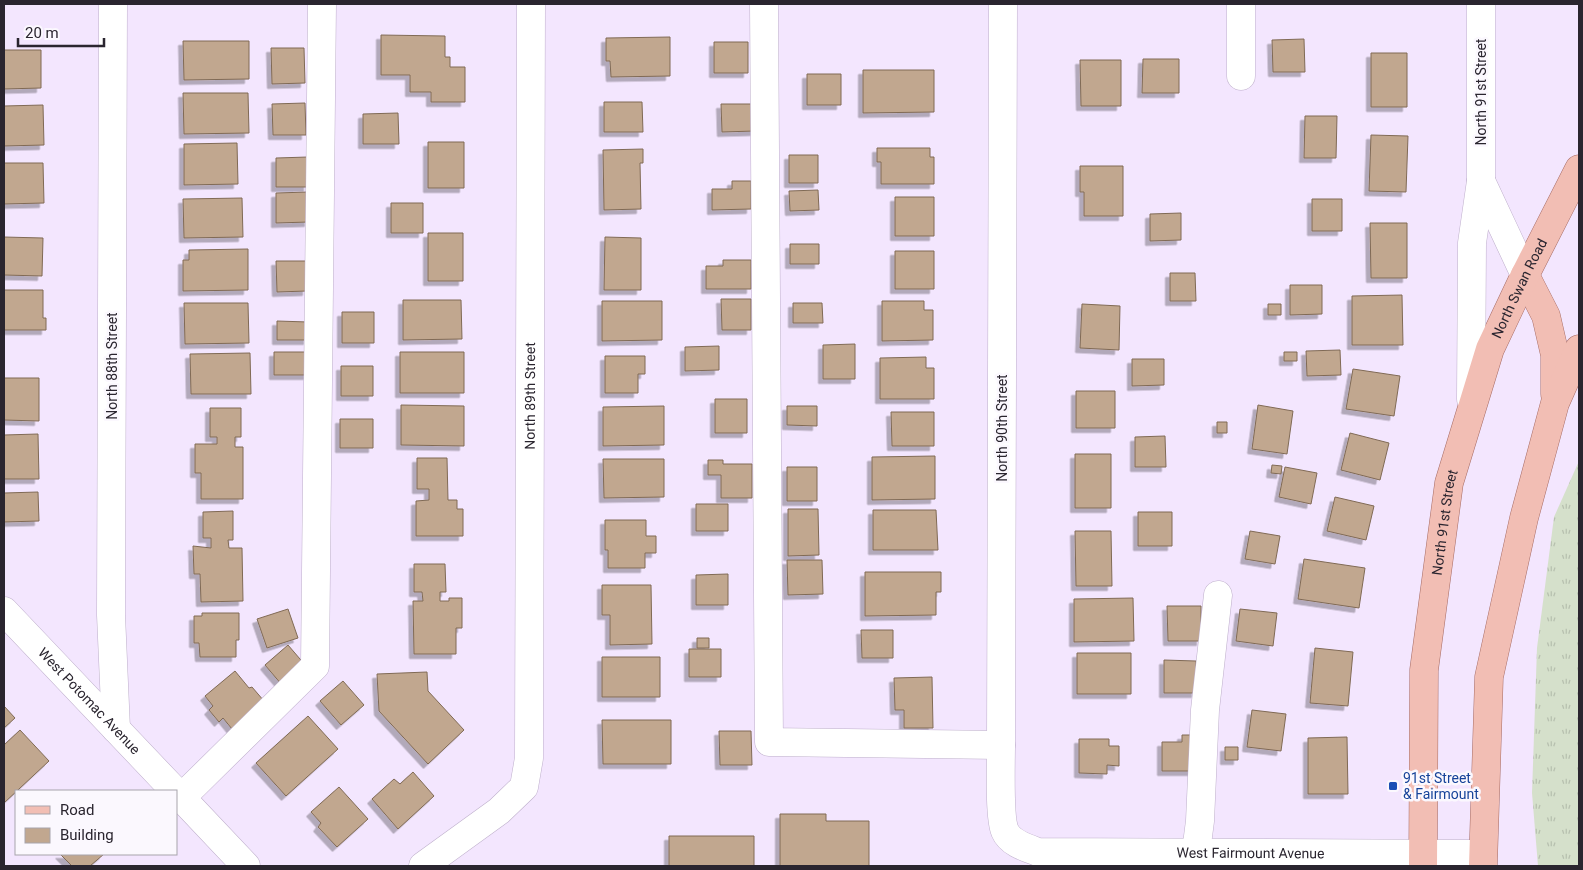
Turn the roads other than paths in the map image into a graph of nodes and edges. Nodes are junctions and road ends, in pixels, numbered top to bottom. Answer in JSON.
{"nodes":[{"id":1,"x":113,"y":4,"type":"edge"},
{"id":2,"x":322,"y":4,"type":"edge"},
{"id":3,"x":531,"y":4,"type":"edge"},
{"id":4,"x":764,"y":4,"type":"edge"},
{"id":5,"x":1003,"y":4,"type":"edge"},
{"id":6,"x":1241,"y":4,"type":"edge"},
{"id":7,"x":1481,"y":4,"type":"edge"},
{"id":8,"x":1241,"y":76,"type":"dead end"},
{"id":9,"x":1579,"y":169,"type":"edge"},
{"id":10,"x":1481,"y":181,"type":"junction"},
{"id":11,"x":1525,"y":275,"type":"junction"},
{"id":12,"x":1579,"y":349,"type":"edge"},
{"id":13,"x":1554,"y":403,"type":"junction"},
{"id":14,"x":1471,"y":412,"type":"junction"},
{"id":15,"x":1218,"y":595,"type":"dead end"},
{"id":16,"x":4,"y":610,"type":"edge"},
{"id":17,"x":116,"y":729,"type":"junction"},
{"id":18,"x":1001,"y":745,"type":"junction"},
{"id":19,"x":174,"y":790,"type":"edge"},
{"id":20,"x":178,"y":794,"type":"edge"},
{"id":21,"x":1196,"y":852,"type":"junction"},
{"id":22,"x":1032,"y":854,"type":"edge"},
{"id":23,"x":1423,"y":860,"type":"edge"},
{"id":24,"x":1483,"y":860,"type":"edge"},
{"id":25,"x":246,"y":866,"type":"edge"},
{"id":26,"x":423,"y":866,"type":"edge"}],
"edges":[{"from":1,"to":17,"type":"street","name":"North 88th Street"},
{"from":2,"to":20,"type":"street"},
{"from":3,"to":26,"type":"street","name":"North 89th Street"},
{"from":4,"to":18,"type":"street"},
{"from":5,"to":18,"type":"street","name":"North 90th Street"},
{"from":6,"to":8,"type":"street"},
{"from":7,"to":10,"type":"street","name":"North 91st Street"},
{"from":9,"to":11,"type":"main road","name":"North Swan Road"},
{"from":10,"to":11,"type":"street","name":"North 91st Street"},
{"from":10,"to":14,"type":"street","name":"North 91st Street"},
{"from":11,"to":13,"type":"main road"},
{"from":11,"to":14,"type":"main road","name":"North Swan Road"},
{"from":12,"to":13,"type":"main road"},
{"from":13,"to":24,"type":"main road"},
{"from":14,"to":23,"type":"main road","name":"North 91st Street"},
{"from":15,"to":21,"type":"street"},
{"from":16,"to":17,"type":"street","name":"West Potomac Avenue"},
{"from":17,"to":19,"type":"street","name":"West Potomac Avenue"},
{"from":18,"to":22,"type":"street","name":"North 90th Street"},
{"from":20,"to":25,"type":"street","name":"West Potomac Avenue"},
{"from":21,"to":22,"type":"street","name":"West Fairmount Avenue"},
{"from":21,"to":23,"type":"street","name":"West Fairmount Avenue"},
{"from":23,"to":24,"type":"street","name":"West Fairmount Avenue"}]}
